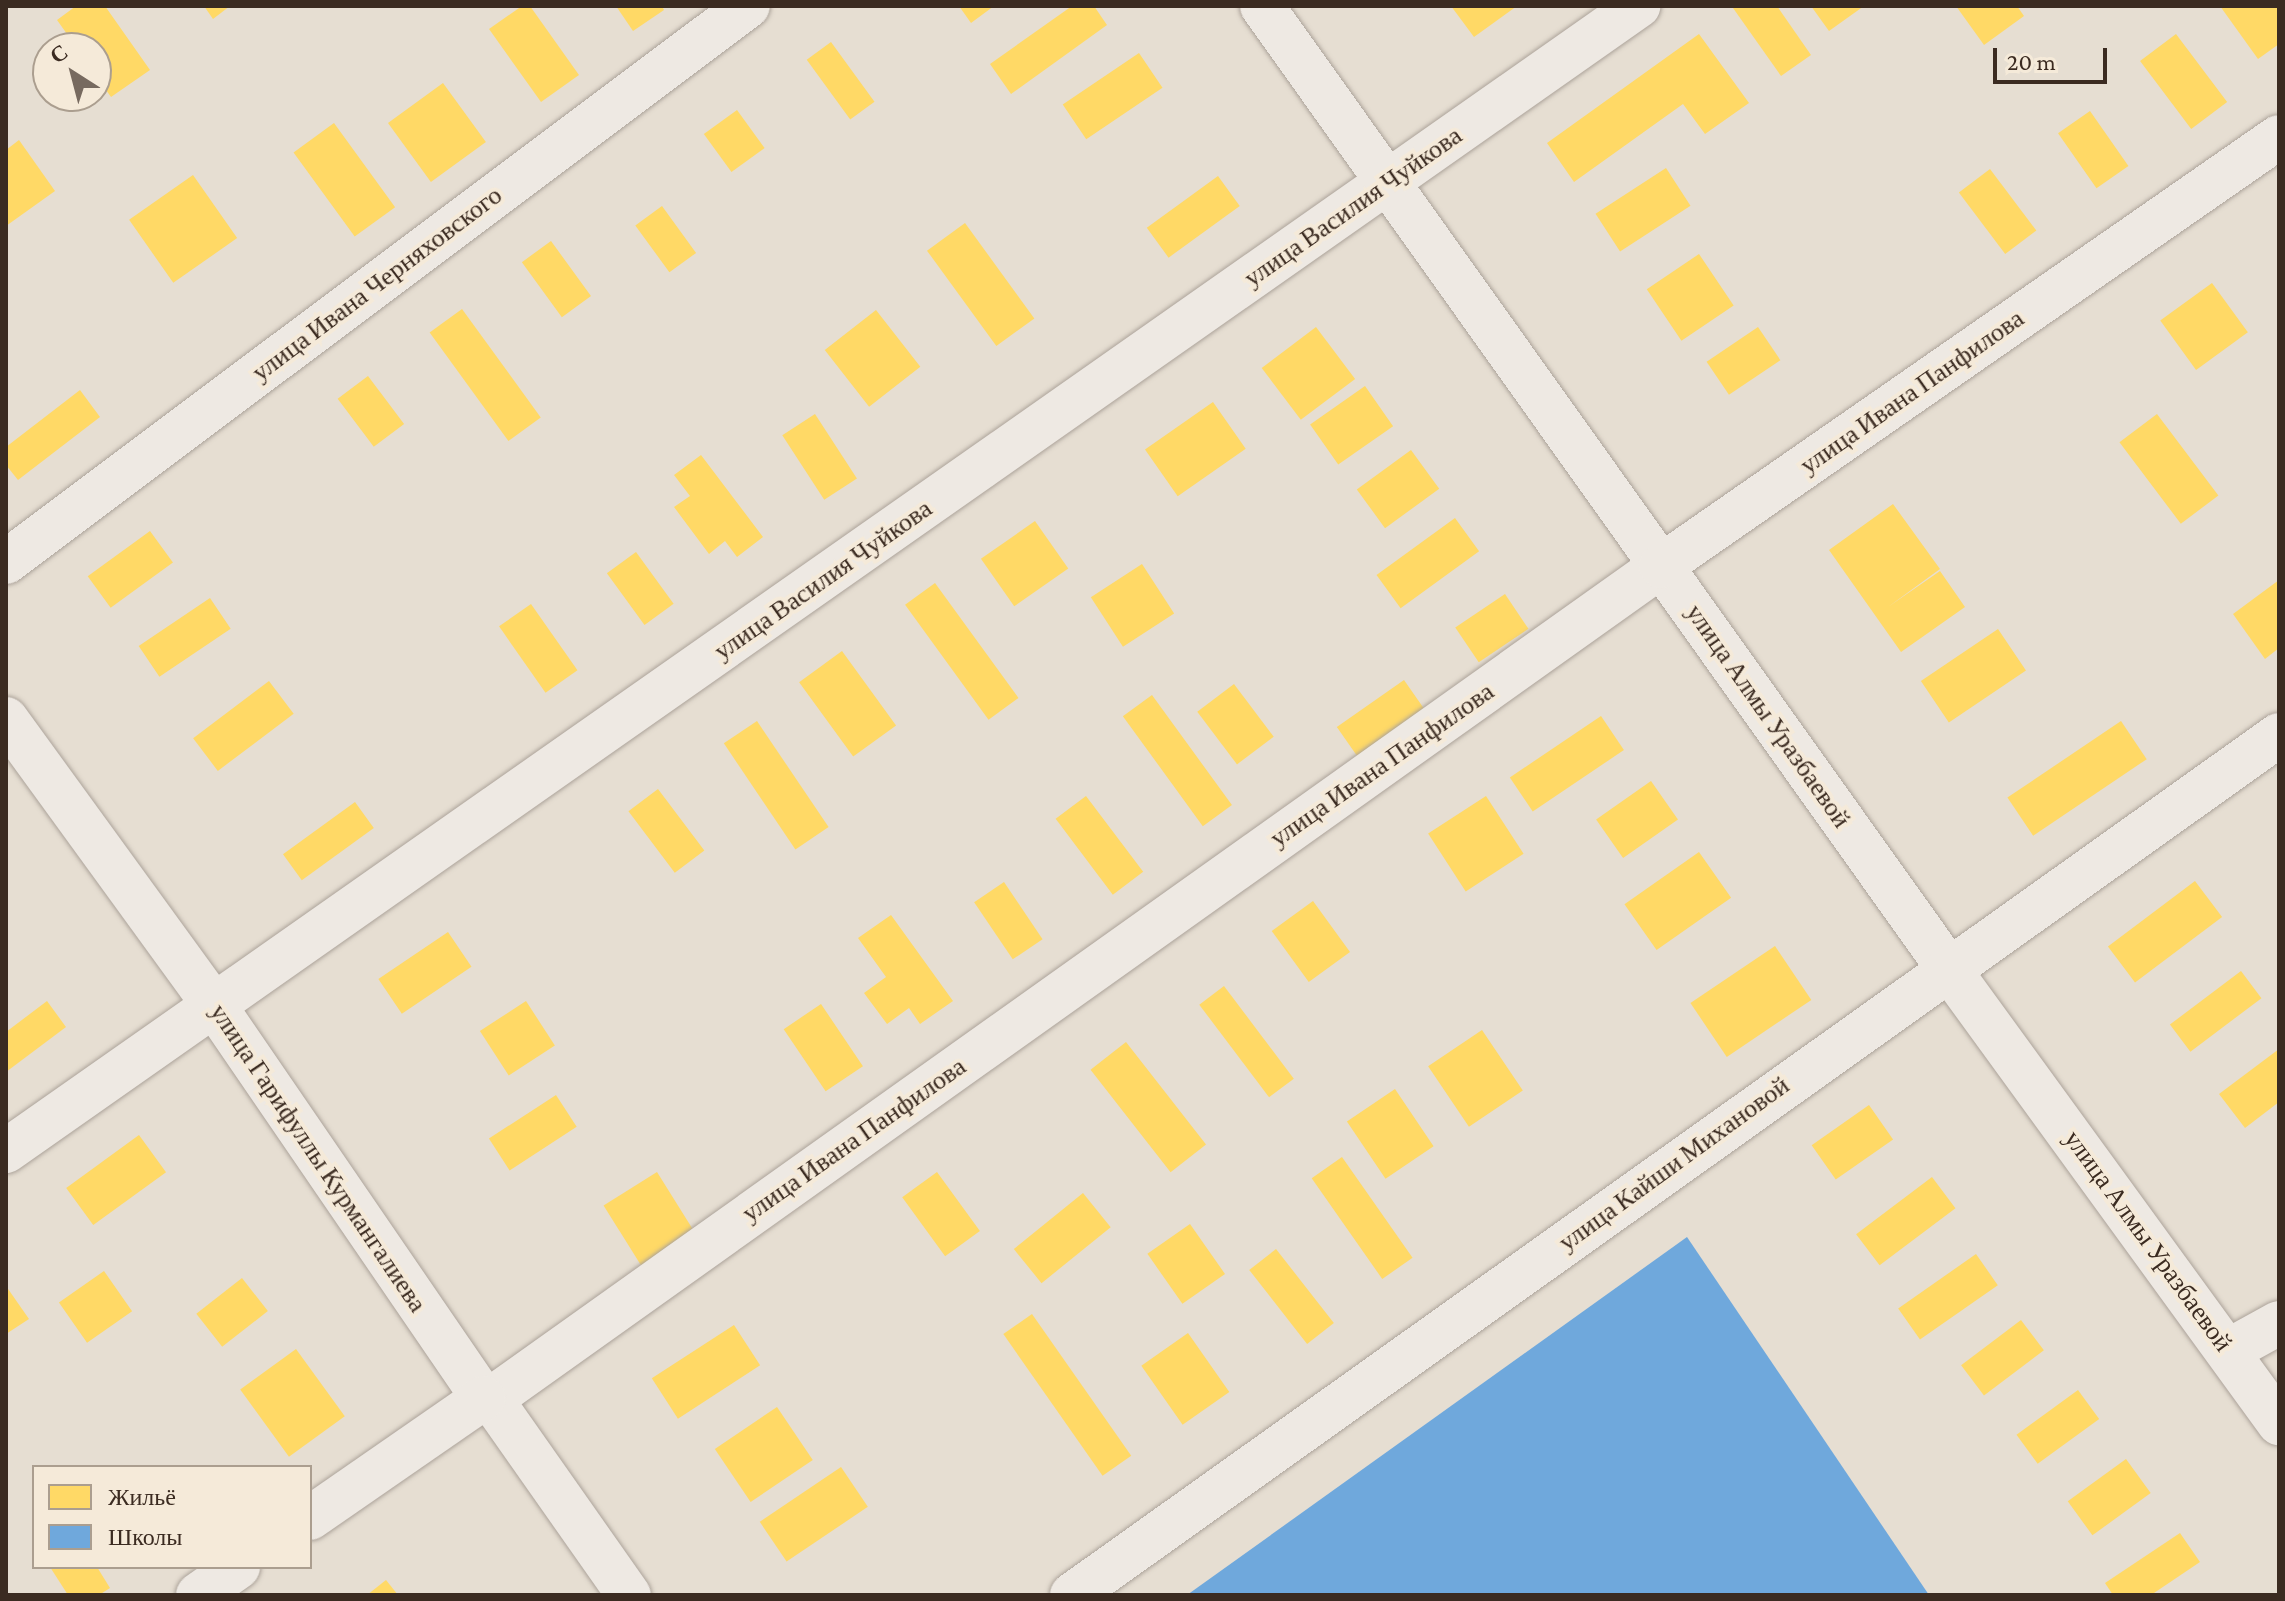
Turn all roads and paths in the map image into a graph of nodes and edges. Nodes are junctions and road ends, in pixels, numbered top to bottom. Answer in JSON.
{"nodes":[{"id":1,"x":748,"y":6,"type":"edge"},
{"id":2,"x":1262,"y":6,"type":"edge"},
{"id":3,"x":1638,"y":6,"type":"edge"},
{"id":4,"x":2279,"y":137,"type":"edge"},
{"id":5,"x":1388,"y":183,"type":"junction"},
{"id":6,"x":6,"y":562,"type":"edge"},
{"id":7,"x":1661,"y":566,"type":"junction"},
{"id":8,"x":6,"y":719,"type":"edge"},
{"id":9,"x":2279,"y":735,"type":"edge"},
{"id":10,"x":1948,"y":968,"type":"junction"},
{"id":11,"x":216,"y":1008,"type":"junction"},
{"id":12,"x":6,"y":1151,"type":"edge"},
{"id":13,"x":2279,"y":1323,"type":"edge"},
{"id":14,"x":2228,"y":1351,"type":"junction"},
{"id":15,"x":487,"y":1399,"type":"junction"},
{"id":16,"x":2279,"y":1423,"type":"edge"},
{"id":17,"x":312,"y":1517,"type":"edge"},
{"id":18,"x":235,"y":1569,"type":"edge"},
{"id":19,"x":198,"y":1595,"type":"edge"},
{"id":20,"x":629,"y":1595,"type":"edge"},
{"id":21,"x":1072,"y":1595,"type":"edge"}],
"edges":[{"from":1,"to":6,"type":"street","name":"улица Ивана Черняховского"},
{"from":2,"to":5,"type":"street","name":"улица Алмы Уразбаевой"},
{"from":3,"to":5,"type":"street","name":"улица Василия Чуйкова"},
{"from":4,"to":7,"type":"street","name":"улица Ивана Панфилова"},
{"from":5,"to":7,"type":"street","name":"улица Алмы Уразбаевой"},
{"from":5,"to":11,"type":"street","name":"улица Василия Чуйкова"},
{"from":7,"to":10,"type":"street","name":"улица Алмы Уразбаевой"},
{"from":7,"to":15,"type":"street","name":"улица Ивана Панфилова"},
{"from":8,"to":11,"type":"street","name":"улица Гарифуллы Курмангалиева"},
{"from":9,"to":10,"type":"street","name":"улица Кайши Михановой"},
{"from":10,"to":14,"type":"street","name":"улица Алмы Уразбаевой"},
{"from":10,"to":21,"type":"street","name":"улица Кайши Михановой"},
{"from":11,"to":12,"type":"street","name":"улица Василия Чуйкова"},
{"from":11,"to":15,"type":"street","name":"улица Гарифуллы Курмангалиева"},
{"from":13,"to":14,"type":"street"},
{"from":14,"to":16,"type":"street","name":"улица Алмы Уразбаевой"},
{"from":15,"to":17,"type":"street","name":"улица Ивана Панфилова"},
{"from":15,"to":20,"type":"street","name":"улица Гарифуллы Курмангалиева"},
{"from":18,"to":19,"type":"street"}]}
